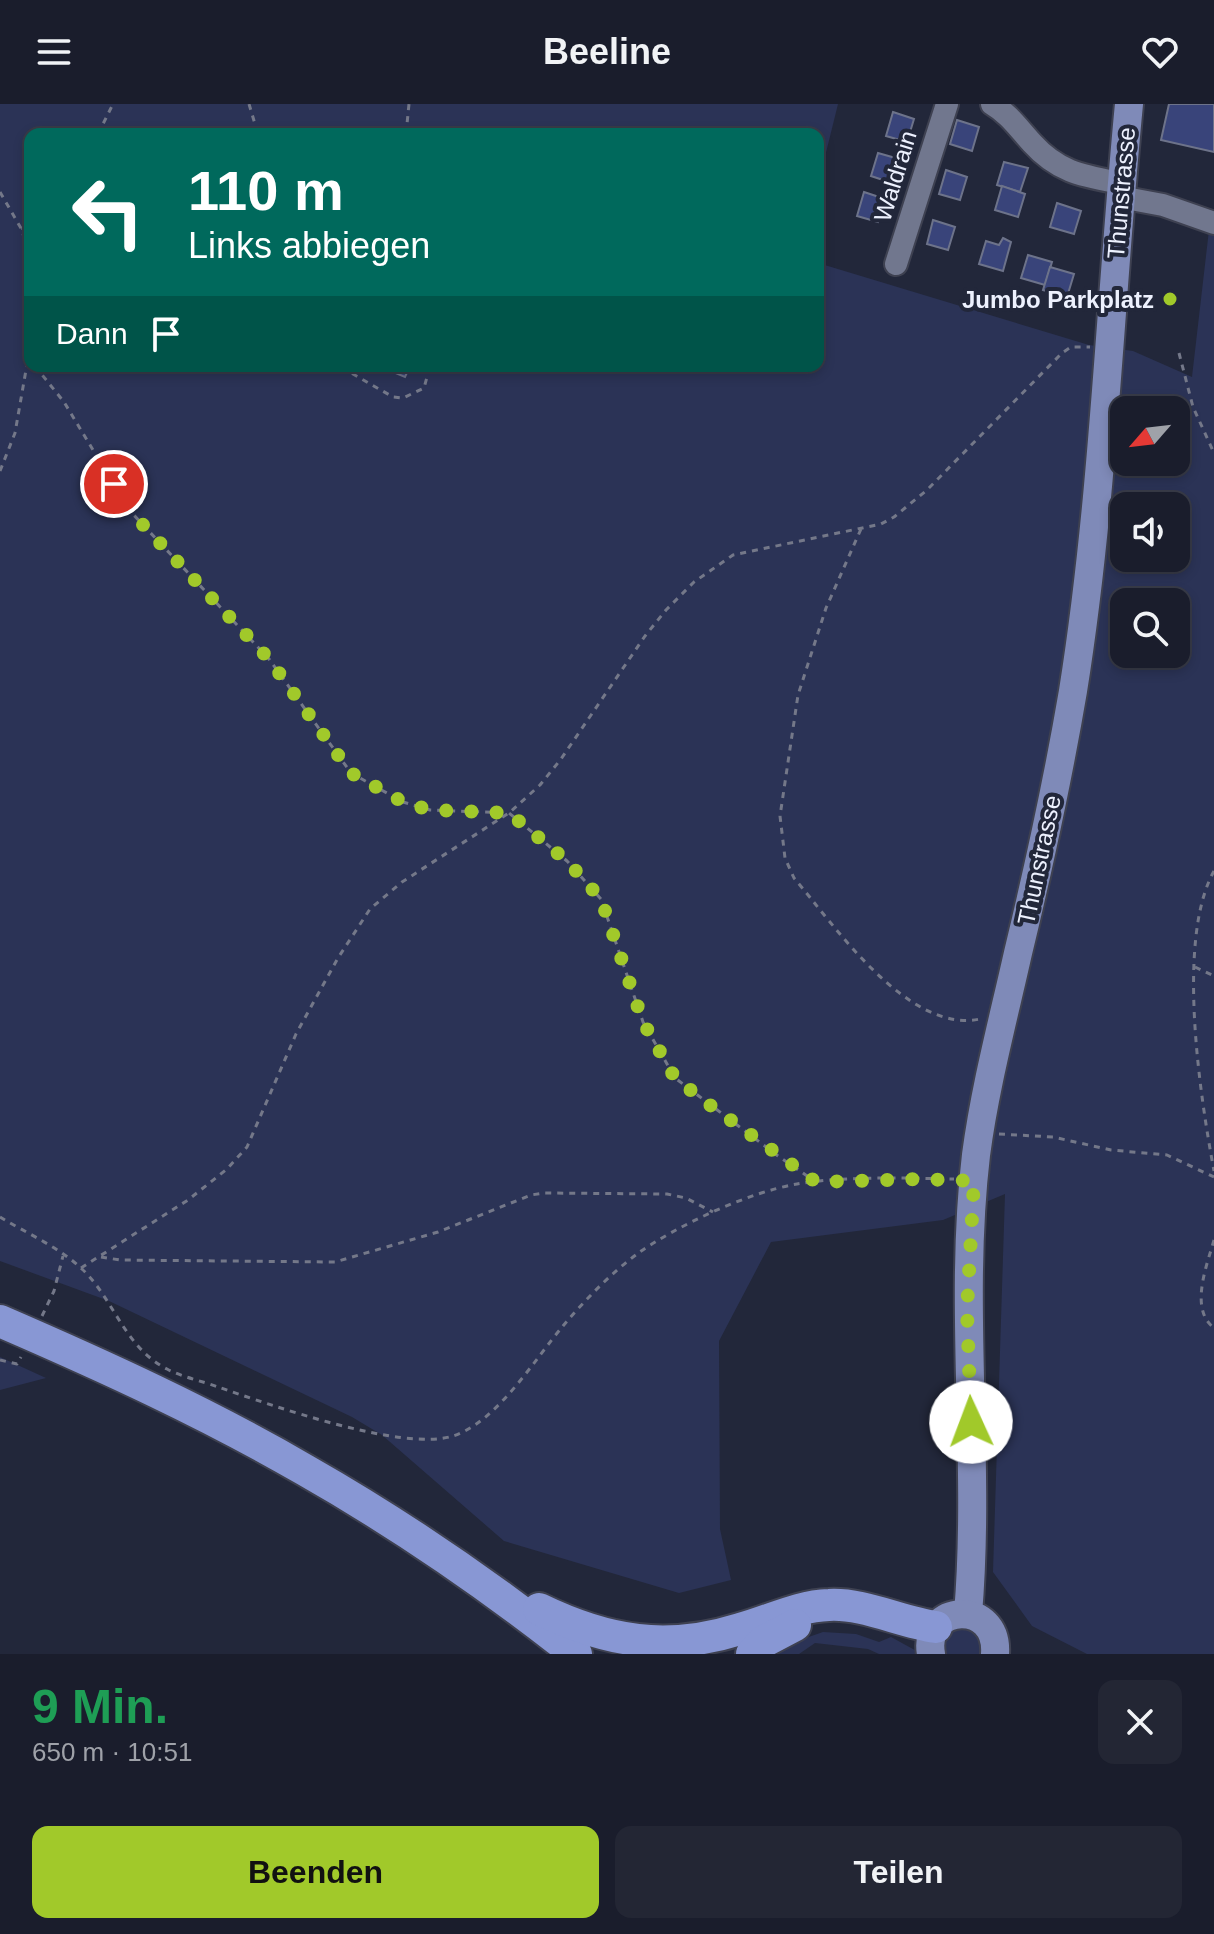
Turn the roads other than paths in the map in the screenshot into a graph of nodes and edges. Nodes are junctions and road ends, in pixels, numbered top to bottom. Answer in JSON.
{"nodes":[{"id":1,"x":947,"y":104,"type":"edge"},
{"id":2,"x":992,"y":104,"type":"edge"},
{"id":3,"x":1129,"y":104,"type":"edge"},
{"id":4,"x":1121,"y":190,"type":"junction"},
{"id":5,"x":1214,"y":223,"type":"edge"},
{"id":6,"x":896,"y":264,"type":"dead end"},
{"id":7,"x":0,"y":1321,"type":"edge"},
{"id":8,"x":10,"y":1345,"type":"edge"},
{"id":9,"x":407,"y":1532,"type":"junction"},
{"id":10,"x":462,"y":1583,"type":"junction"},
{"id":11,"x":968,"y":1614,"type":"junction"},
{"id":12,"x":932,"y":1643,"type":"edge"},
{"id":13,"x":540,"y":1654,"type":"edge"},
{"id":14,"x":553,"y":1654,"type":"edge"},
{"id":15,"x":576,"y":1654,"type":"edge"},
{"id":16,"x":752,"y":1654,"type":"edge"},
{"id":17,"x":995,"y":1654,"type":"edge"}],
"edges":[{"from":1,"to":6,"type":"street","name":"Waldrain"},
{"from":2,"to":4,"type":"street"},
{"from":3,"to":4,"type":"main road","name":"Thunstrasse"},
{"from":4,"to":5,"type":"street"},
{"from":4,"to":11,"type":"main road","name":"Thunstrasse"},
{"from":7,"to":9,"type":"highway"},
{"from":8,"to":10,"type":"highway"},
{"from":9,"to":12,"type":"highway"},
{"from":9,"to":15,"type":"highway"},
{"from":10,"to":13,"type":"highway"},
{"from":10,"to":14,"type":"highway"},
{"from":11,"to":12,"type":"main road"},
{"from":11,"to":17,"type":"main road"},
{"from":12,"to":16,"type":"highway"}]}
